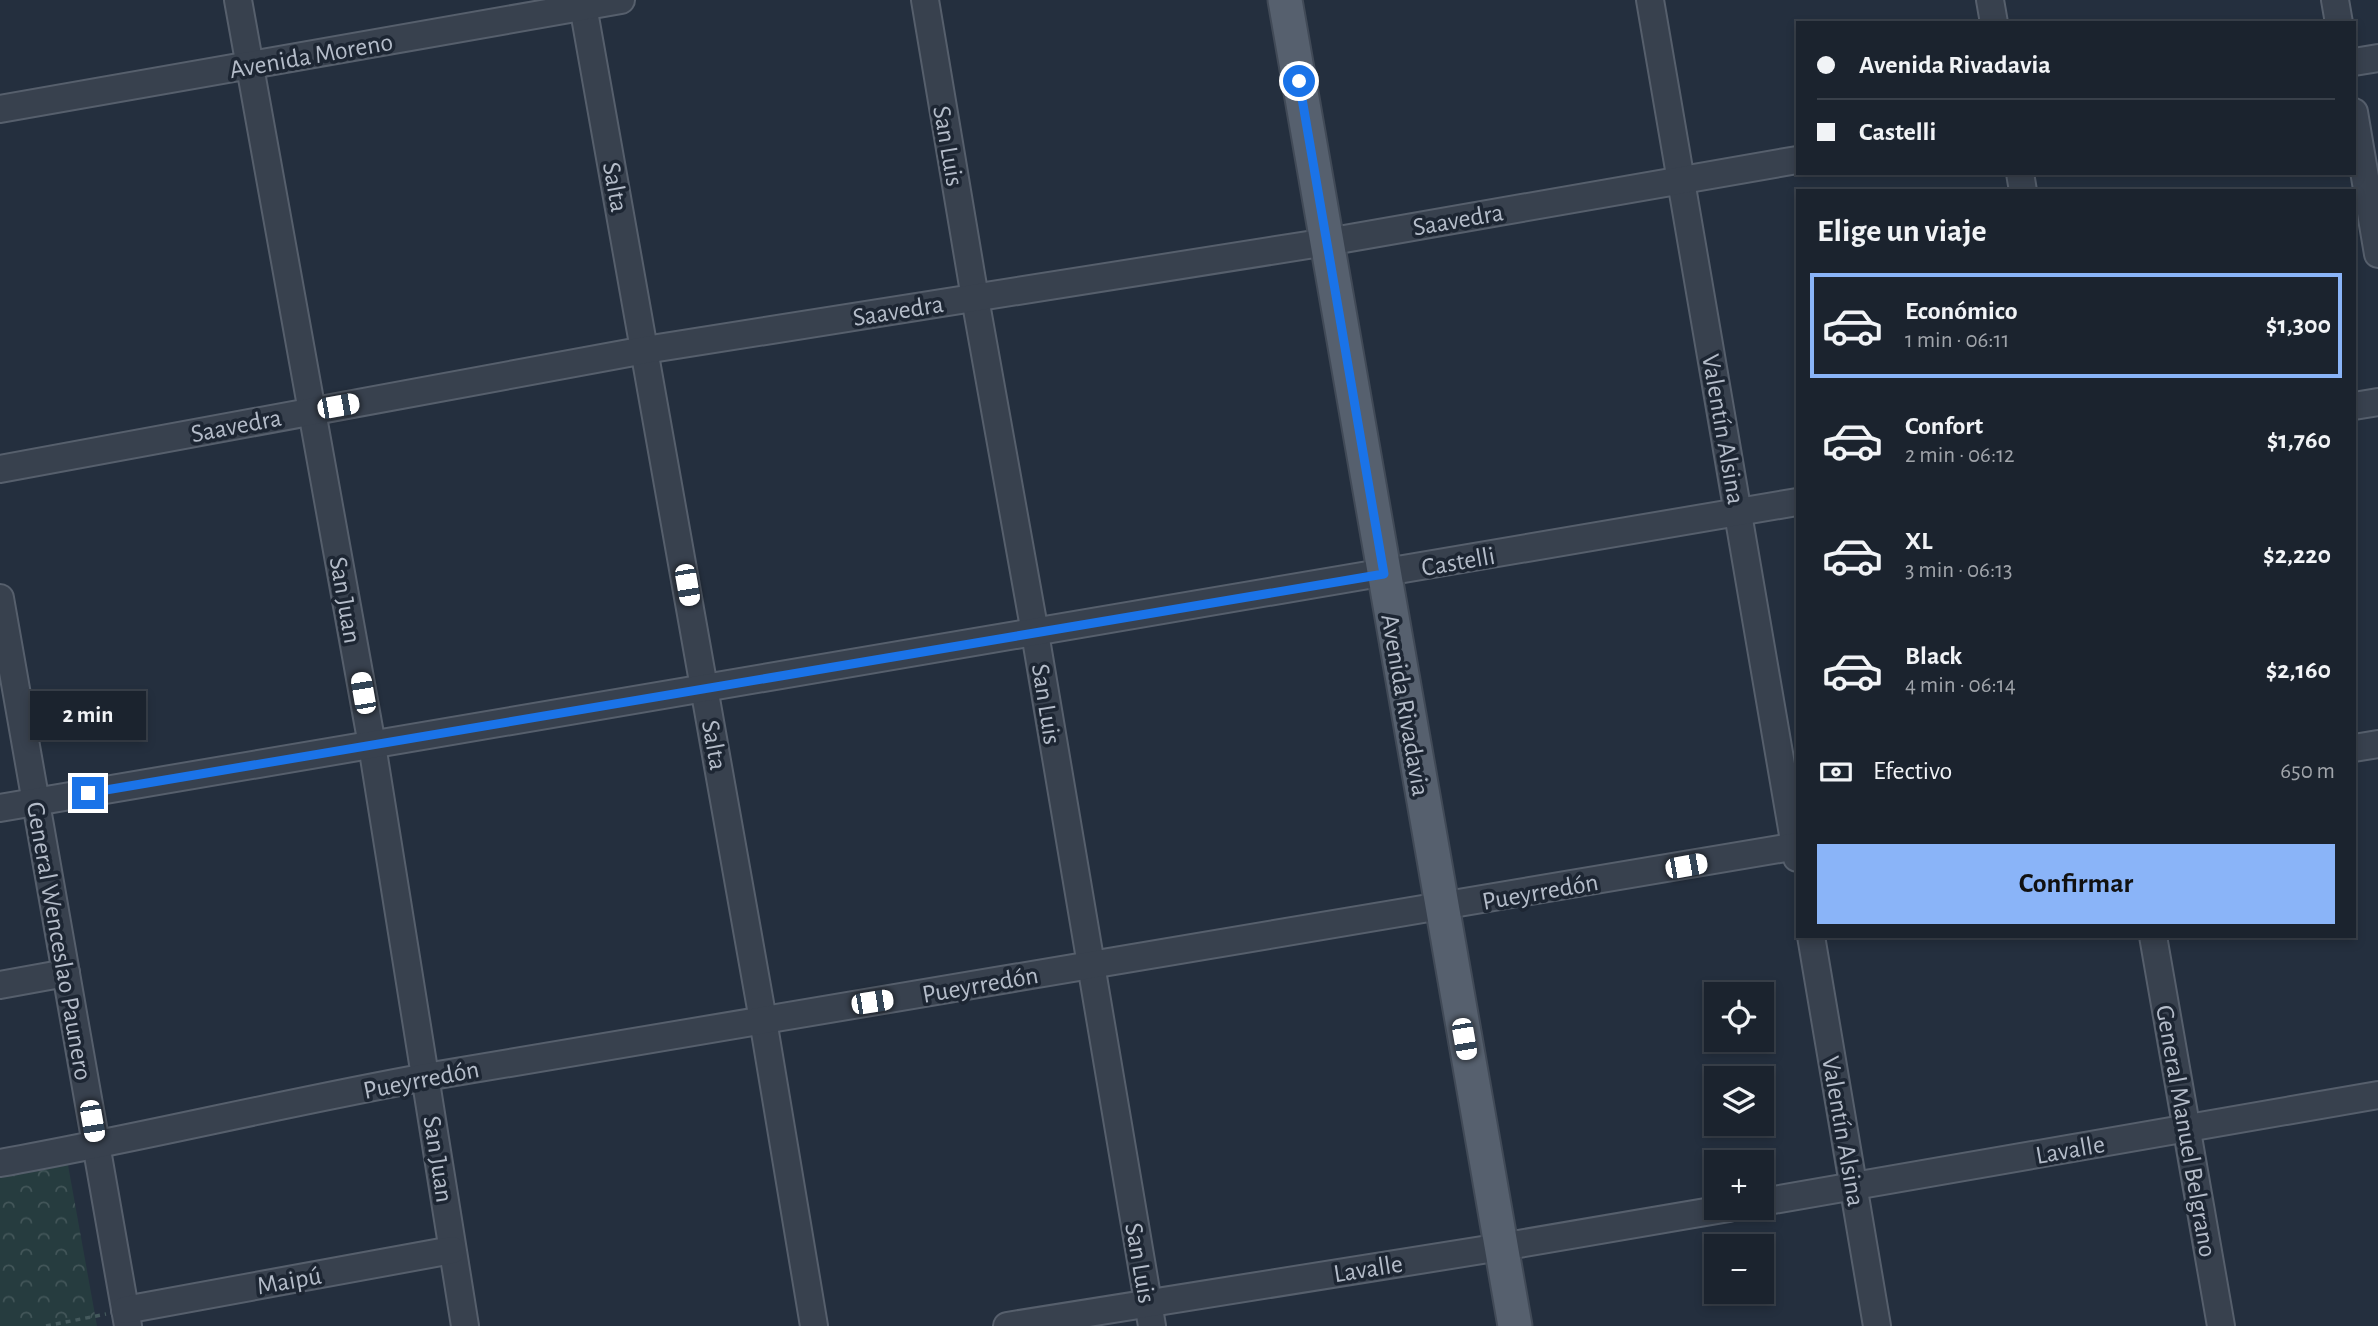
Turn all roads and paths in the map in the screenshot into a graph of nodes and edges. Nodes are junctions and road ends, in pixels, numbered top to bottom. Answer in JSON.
{"nodes":[{"id":1,"x":238,"y":0,"type":"edge"},
{"id":2,"x":621,"y":0,"type":"edge"},
{"id":3,"x":925,"y":0,"type":"edge"},
{"id":4,"x":1285,"y":0,"type":"edge"},
{"id":5,"x":1650,"y":0,"type":"edge"},
{"id":6,"x":1990,"y":0,"type":"edge"},
{"id":7,"x":2335,"y":0,"type":"edge"},
{"id":8,"x":582,"y":3,"type":"edge"},
{"id":9,"x":1994,"y":21,"type":"edge"},
{"id":10,"x":2339,"y":21,"type":"edge"},
{"id":11,"x":2378,"y":58,"type":"edge"},
{"id":12,"x":2356,"y":62,"type":"edge"},
{"id":13,"x":250,"y":66,"type":"junction"},
{"id":14,"x":0,"y":109,"type":"edge"},
{"id":15,"x":2356,"y":124,"type":"edge"},
{"id":16,"x":1796,"y":160,"type":"edge"},
{"id":17,"x":1681,"y":180,"type":"junction"},
{"id":18,"x":1327,"y":242,"type":"junction"},
{"id":19,"x":2378,"y":254,"type":"edge"},
{"id":20,"x":975,"y":298,"type":"junction"},
{"id":21,"x":645,"y":350,"type":"junction"},
{"id":22,"x":2378,"y":402,"type":"edge"},
{"id":23,"x":2356,"y":406,"type":"edge"},
{"id":24,"x":313,"y":411,"type":"junction"},
{"id":25,"x":0,"y":469,"type":"edge"},
{"id":26,"x":1796,"y":502,"type":"edge"},
{"id":27,"x":1738,"y":512,"type":"junction"},
{"id":28,"x":1384,"y":574,"type":"junction"},
{"id":29,"x":0,"y":598,"type":"edge"},
{"id":30,"x":1035,"y":633,"type":"junction"},
{"id":31,"x":705,"y":689,"type":"junction"},
{"id":32,"x":2378,"y":744,"type":"edge"},
{"id":33,"x":372,"y":745,"type":"junction"},
{"id":34,"x":2356,"y":748,"type":"edge"},
{"id":35,"x":36,"y":802,"type":"junction"},
{"id":36,"x":0,"y":808,"type":"edge"},
{"id":37,"x":1796,"y":844,"type":"edge"},
{"id":38,"x":1796,"y":850,"type":"edge"},
{"id":39,"x":1441,"y":908,"type":"junction"},
{"id":40,"x":1811,"y":938,"type":"edge"},
{"id":41,"x":2153,"y":938,"type":"edge"},
{"id":42,"x":1090,"y":965,"type":"junction"},
{"id":43,"x":66,"y":973,"type":"junction"},
{"id":44,"x":0,"y":985,"type":"edge"},
{"id":45,"x":763,"y":1020,"type":"junction"},
{"id":46,"x":426,"y":1077,"type":"junction"},
{"id":47,"x":2378,"y":1095,"type":"edge"},
{"id":48,"x":2187,"y":1128,"type":"junction"},
{"id":49,"x":96,"y":1146,"type":"junction"},
{"id":50,"x":0,"y":1163,"type":"edge"},
{"id":51,"x":1853,"y":1186,"type":"junction"},
{"id":52,"x":1774,"y":1200,"type":"edge"},
{"id":53,"x":1704,"y":1212,"type":"edge"},
{"id":54,"x":1501,"y":1247,"type":"junction"},
{"id":55,"x":452,"y":1250,"type":"junction"},
{"id":56,"x":1150,"y":1314,"type":"edge"},
{"id":57,"x":126,"y":1318,"type":"edge"},
{"id":58,"x":46,"y":1326,"type":"edge"},
{"id":59,"x":465,"y":1326,"type":"edge"},
{"id":60,"x":814,"y":1326,"type":"edge"},
{"id":61,"x":1007,"y":1326,"type":"edge"},
{"id":62,"x":1515,"y":1326,"type":"edge"},
{"id":63,"x":1877,"y":1326,"type":"edge"},
{"id":64,"x":2221,"y":1326,"type":"edge"}],
"edges":[{"from":1,"to":13,"type":"street","name":"San Juan"},
{"from":2,"to":8,"type":"street","name":"Avenida Moreno"},
{"from":3,"to":20,"type":"street","name":"San Luis"},
{"from":4,"to":18,"type":"main road","name":"Avenida Rivadavia"},
{"from":5,"to":17,"type":"street","name":"Valentín Alsina"},
{"from":6,"to":9,"type":"street"},
{"from":7,"to":10,"type":"street"},
{"from":8,"to":13,"type":"street","name":"Avenida Moreno"},
{"from":8,"to":21,"type":"street","name":"Salta"},
{"from":11,"to":12,"type":"street"},
{"from":13,"to":14,"type":"street","name":"Avenida Moreno"},
{"from":13,"to":24,"type":"street","name":"San Juan"},
{"from":15,"to":19,"type":"street"},
{"from":16,"to":17,"type":"street","name":"Saavedra"},
{"from":17,"to":18,"type":"street","name":"Saavedra"},
{"from":17,"to":27,"type":"street","name":"Valentín Alsina"},
{"from":18,"to":20,"type":"street","name":"Saavedra"},
{"from":18,"to":28,"type":"main road","name":"Avenida Rivadavia"},
{"from":20,"to":21,"type":"street","name":"Saavedra"},
{"from":20,"to":30,"type":"street","name":"San Luis"},
{"from":21,"to":24,"type":"street","name":"Saavedra"},
{"from":21,"to":31,"type":"street","name":"Salta"},
{"from":22,"to":23,"type":"street"},
{"from":24,"to":25,"type":"street","name":"Saavedra"},
{"from":24,"to":33,"type":"street","name":"San Juan"},
{"from":26,"to":27,"type":"street","name":"Castelli"},
{"from":27,"to":28,"type":"street","name":"Castelli"},
{"from":27,"to":37,"type":"street","name":"Valentín Alsina"},
{"from":28,"to":30,"type":"street","name":"Castelli"},
{"from":28,"to":39,"type":"main road","name":"Avenida Rivadavia"},
{"from":29,"to":35,"type":"street","name":"General Wenceslao Paunero"},
{"from":30,"to":31,"type":"street","name":"Castelli"},
{"from":30,"to":42,"type":"street","name":"San Luis"},
{"from":31,"to":33,"type":"street","name":"Castelli"},
{"from":31,"to":45,"type":"street","name":"Salta"},
{"from":32,"to":34,"type":"street"},
{"from":33,"to":35,"type":"street","name":"Castelli"},
{"from":33,"to":46,"type":"street","name":"San Juan"},
{"from":35,"to":36,"type":"street","name":"Castelli"},
{"from":35,"to":43,"type":"street","name":"General Wenceslao Paunero"},
{"from":38,"to":39,"type":"street","name":"Pueyrredón"},
{"from":39,"to":42,"type":"street","name":"Pueyrredón"},
{"from":39,"to":54,"type":"main road","name":"Avenida Rivadavia"},
{"from":40,"to":51,"type":"street","name":"Valentín Alsina"},
{"from":41,"to":48,"type":"street","name":"General Manuel Belgrano"},
{"from":42,"to":45,"type":"street","name":"Pueyrredón"},
{"from":42,"to":56,"type":"street","name":"San Luis"},
{"from":43,"to":44,"type":"street"},
{"from":43,"to":49,"type":"street","name":"General Wenceslao Paunero"},
{"from":45,"to":46,"type":"street","name":"Pueyrredón"},
{"from":45,"to":60,"type":"street","name":"Salta"},
{"from":46,"to":49,"type":"street","name":"Pueyrredón"},
{"from":46,"to":55,"type":"street","name":"San Juan"},
{"from":47,"to":48,"type":"street","name":"Lavalle"},
{"from":48,"to":51,"type":"street","name":"Lavalle"},
{"from":48,"to":64,"type":"street","name":"General Manuel Belgrano"},
{"from":49,"to":50,"type":"street","name":"Pueyrredón"},
{"from":49,"to":57,"type":"street","name":"General Wenceslao Paunero"},
{"from":51,"to":52,"type":"street","name":"Lavalle"},
{"from":51,"to":63,"type":"street","name":"Valentín Alsina"},
{"from":53,"to":54,"type":"street","name":"Lavalle"},
{"from":54,"to":56,"type":"street","name":"Lavalle"},
{"from":54,"to":62,"type":"main road","name":"Avenida Rivadavia"},
{"from":55,"to":57,"type":"street","name":"Maipú"},
{"from":55,"to":59,"type":"street","name":"San Juan"},
{"from":56,"to":61,"type":"street","name":"Lavalle"},
{"from":57,"to":58,"type":"path"}]}
